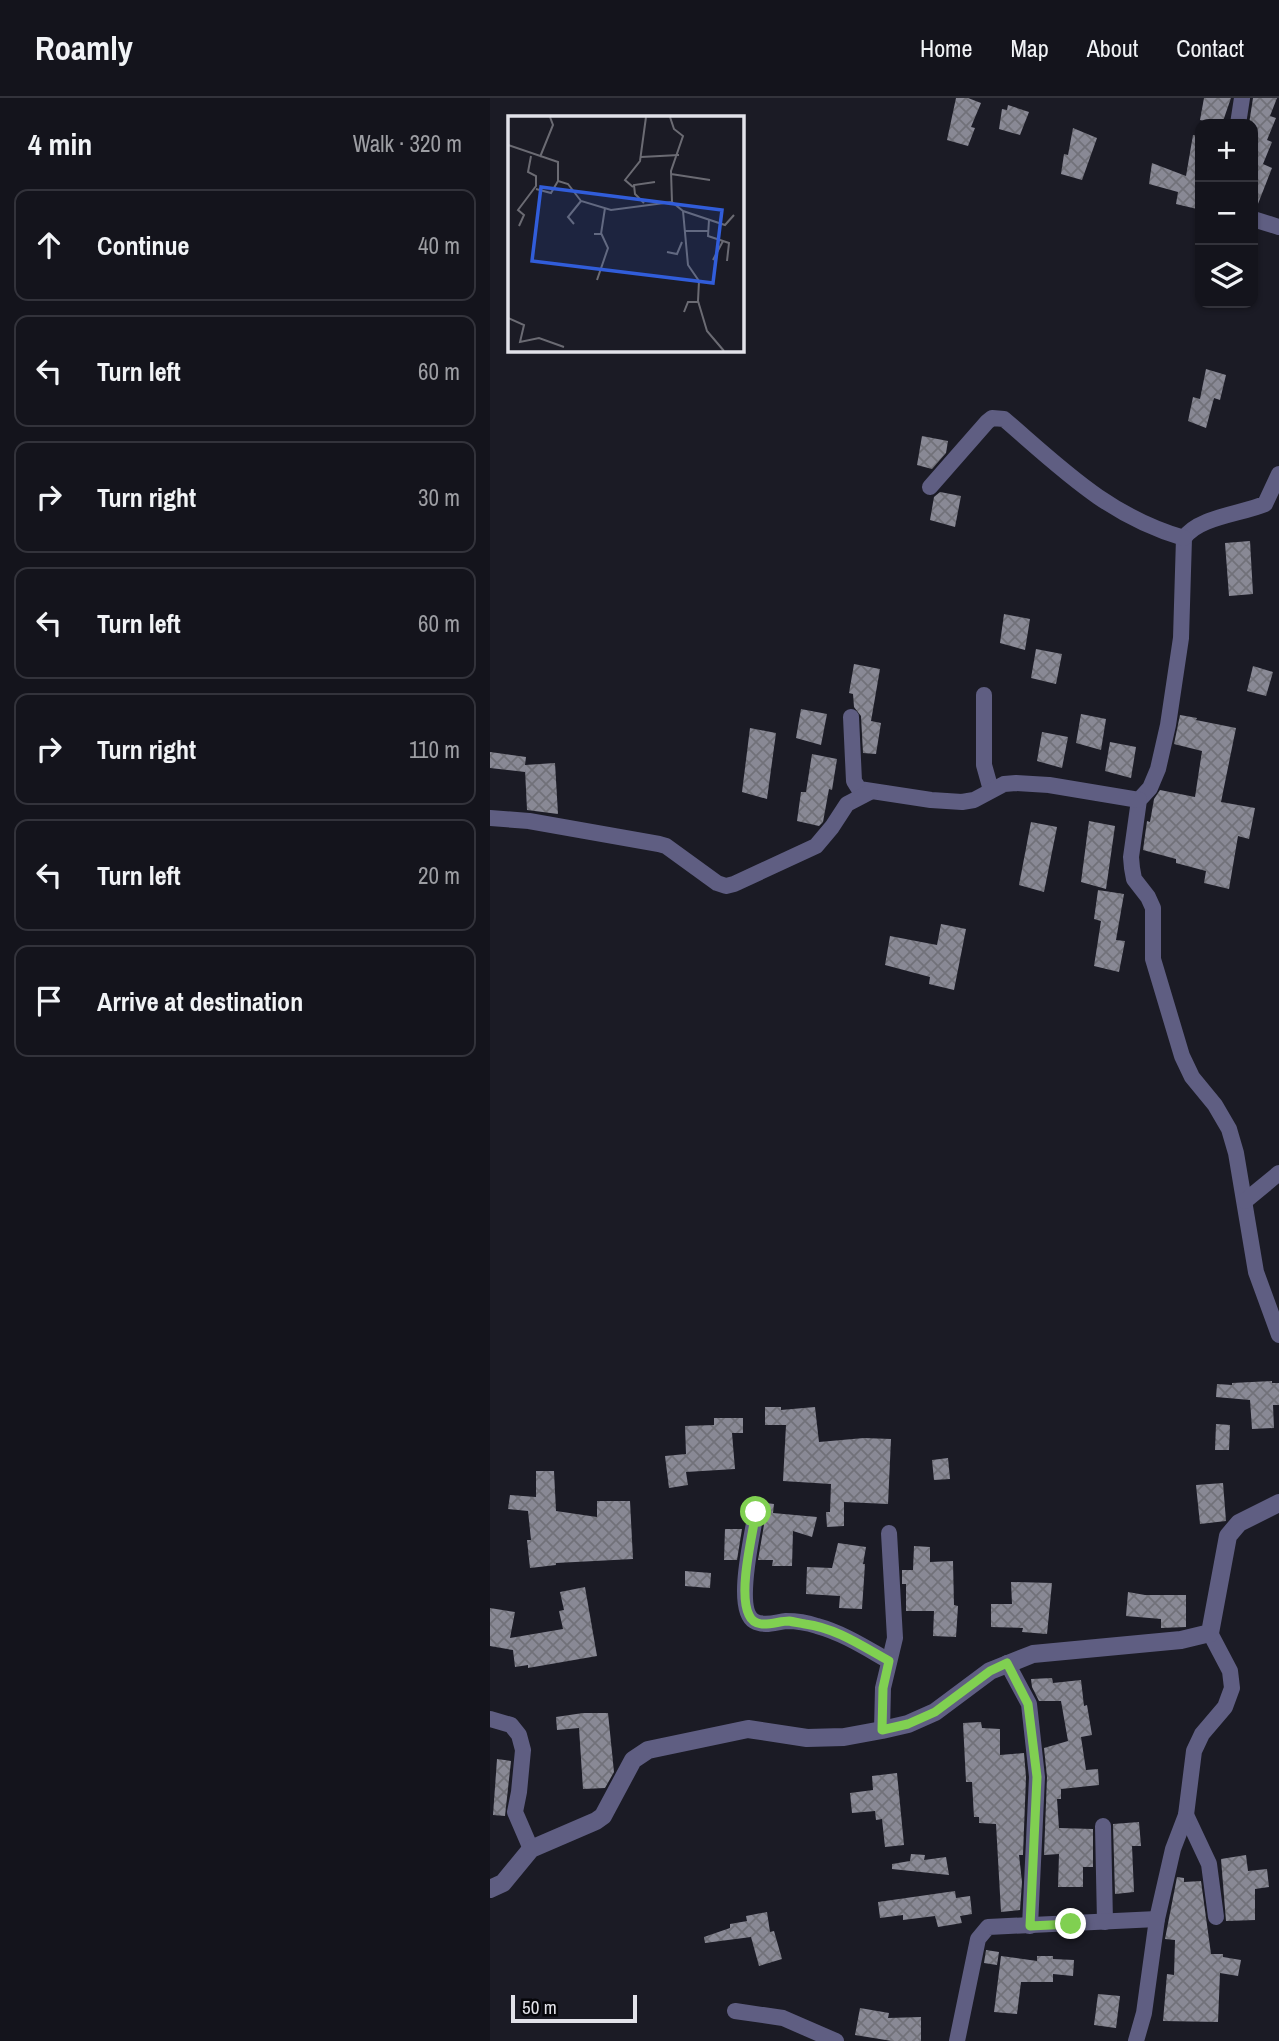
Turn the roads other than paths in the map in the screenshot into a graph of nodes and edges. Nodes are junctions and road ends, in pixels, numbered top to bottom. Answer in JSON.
{"nodes":[{"id":1,"x":1242,"y":98,"type":"edge"},
{"id":2,"x":1239,"y":119,"type":"edge"},
{"id":3,"x":1258,"y":221,"type":"edge"},
{"id":4,"x":1279,"y":228,"type":"edge"},
{"id":5,"x":1278,"y":483,"type":"edge"},
{"id":6,"x":930,"y":487,"type":"dead end"},
{"id":7,"x":1184,"y":538,"type":"junction"},
{"id":8,"x":984,"y":695,"type":"dead end"},
{"id":9,"x":850,"y":717,"type":"dead end"},
{"id":10,"x":991,"y":790,"type":"junction"},
{"id":11,"x":870,"y":792,"type":"junction"},
{"id":12,"x":1139,"y":800,"type":"junction"},
{"id":13,"x":490,"y":818,"type":"edge"},
{"id":14,"x":1279,"y":1173,"type":"edge"},
{"id":15,"x":1245,"y":1201,"type":"junction"},
{"id":16,"x":1279,"y":1335,"type":"edge"},
{"id":17,"x":1279,"y":1503,"type":"edge"},
{"id":18,"x":756,"y":1512,"type":"dead end"},
{"id":19,"x":889,"y":1533,"type":"dead end"},
{"id":20,"x":1210,"y":1633,"type":"junction"},
{"id":21,"x":889,"y":1661,"type":"junction"},
{"id":22,"x":1007,"y":1663,"type":"junction"},
{"id":23,"x":490,"y":1719,"type":"edge"},
{"id":24,"x":882,"y":1730,"type":"junction"},
{"id":25,"x":1186,"y":1815,"type":"junction"},
{"id":26,"x":1103,"y":1826,"type":"dead end"},
{"id":27,"x":531,"y":1849,"type":"junction"},
{"id":28,"x":490,"y":1889,"type":"edge"},
{"id":29,"x":1216,"y":1917,"type":"dead end"},
{"id":30,"x":1157,"y":1919,"type":"junction"},
{"id":31,"x":1105,"y":1922,"type":"junction"},
{"id":32,"x":1030,"y":1926,"type":"junction"},
{"id":33,"x":736,"y":2011,"type":"dead end"},
{"id":34,"x":836,"y":2041,"type":"edge"},
{"id":35,"x":957,"y":2041,"type":"edge"},
{"id":36,"x":1136,"y":2041,"type":"edge"}],
"edges":[{"from":1,"to":2,"type":"street"},
{"from":3,"to":4,"type":"street"},
{"from":5,"to":7,"type":"street"},
{"from":6,"to":7,"type":"street"},
{"from":7,"to":12,"type":"street"},
{"from":8,"to":10,"type":"street"},
{"from":9,"to":11,"type":"street"},
{"from":10,"to":11,"type":"street"},
{"from":10,"to":12,"type":"street"},
{"from":11,"to":13,"type":"street"},
{"from":12,"to":15,"type":"street"},
{"from":14,"to":15,"type":"street"},
{"from":15,"to":16,"type":"street"},
{"from":17,"to":20,"type":"street"},
{"from":18,"to":21,"type":"street"},
{"from":19,"to":21,"type":"street"},
{"from":20,"to":22,"type":"street"},
{"from":20,"to":25,"type":"street"},
{"from":21,"to":24,"type":"street"},
{"from":22,"to":24,"type":"street"},
{"from":22,"to":32,"type":"street"},
{"from":23,"to":27,"type":"street"},
{"from":24,"to":27,"type":"street"},
{"from":25,"to":29,"type":"street"},
{"from":25,"to":30,"type":"street"},
{"from":26,"to":31,"type":"street"},
{"from":27,"to":28,"type":"street"},
{"from":30,"to":31,"type":"street"},
{"from":30,"to":36,"type":"street"},
{"from":31,"to":32,"type":"street"},
{"from":32,"to":35,"type":"street"},
{"from":33,"to":34,"type":"street"}]}
